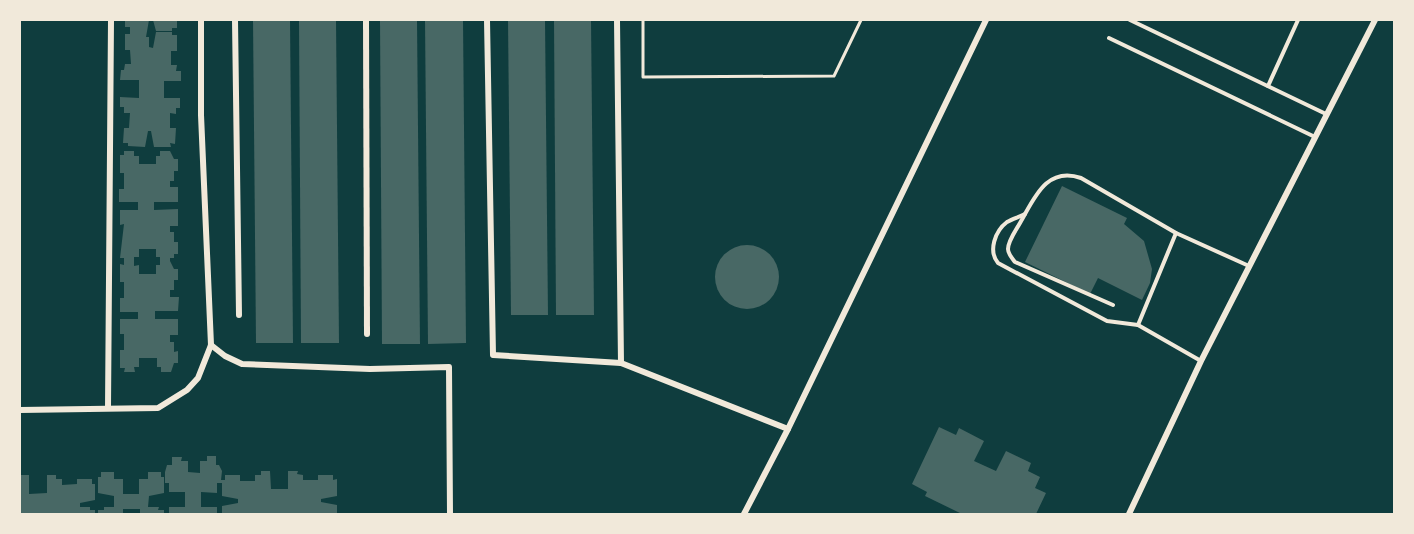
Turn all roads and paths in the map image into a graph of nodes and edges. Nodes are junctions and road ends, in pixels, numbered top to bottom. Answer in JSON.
{"nodes":[{"id":1,"x":111,"y":20,"type":"edge"},
{"id":2,"x":201,"y":20,"type":"edge"},
{"id":3,"x":235,"y":20,"type":"edge"},
{"id":4,"x":366,"y":20,"type":"edge"},
{"id":5,"x":487,"y":20,"type":"edge"},
{"id":6,"x":617,"y":20,"type":"edge"},
{"id":7,"x":642,"y":20,"type":"edge"},
{"id":8,"x":861,"y":20,"type":"edge"},
{"id":9,"x":986,"y":20,"type":"edge"},
{"id":10,"x":1130,"y":20,"type":"edge"},
{"id":11,"x":1298,"y":20,"type":"edge"},
{"id":12,"x":1374,"y":20,"type":"edge"},
{"id":13,"x":1109,"y":38,"type":"dead end"},
{"id":14,"x":1268,"y":86,"type":"junction"},
{"id":15,"x":1326,"y":114,"type":"junction"},
{"id":16,"x":1315,"y":137,"type":"junction"},
{"id":17,"x":1026,"y":214,"type":"junction"},
{"id":18,"x":1176,"y":233,"type":"junction"},
{"id":19,"x":1249,"y":266,"type":"junction"},
{"id":20,"x":1113,"y":305,"type":"dead end"},
{"id":21,"x":239,"y":315,"type":"dead end"},
{"id":22,"x":1138,"y":325,"type":"junction"},
{"id":23,"x":367,"y":334,"type":"dead end"},
{"id":24,"x":211,"y":345,"type":"junction"},
{"id":25,"x":1201,"y":361,"type":"junction"},
{"id":26,"x":621,"y":363,"type":"junction"},
{"id":27,"x":108,"y":408,"type":"junction"},
{"id":28,"x":20,"y":410,"type":"edge"},
{"id":29,"x":788,"y":429,"type":"junction"},
{"id":30,"x":450,"y":514,"type":"edge"},
{"id":31,"x":744,"y":514,"type":"edge"},
{"id":32,"x":1129,"y":514,"type":"edge"}],
"edges":[{"from":1,"to":27,"type":"street"},
{"from":2,"to":24,"type":"street"},
{"from":3,"to":21,"type":"street"},
{"from":4,"to":23,"type":"street"},
{"from":5,"to":26,"type":"street"},
{"from":6,"to":26,"type":"street"},
{"from":7,"to":8,"type":"path"},
{"from":9,"to":29,"type":"street"},
{"from":10,"to":14,"type":"lane"},
{"from":11,"to":14,"type":"lane"},
{"from":12,"to":15,"type":"street"},
{"from":13,"to":16,"type":"lane"},
{"from":14,"to":15,"type":"lane"},
{"from":15,"to":16,"type":"street"},
{"from":16,"to":19,"type":"street"},
{"from":17,"to":18,"type":"lane"},
{"from":17,"to":20,"type":"lane"},
{"from":17,"to":22,"type":"lane"},
{"from":18,"to":19,"type":"lane"},
{"from":18,"to":22,"type":"lane"},
{"from":19,"to":25,"type":"street"},
{"from":22,"to":25,"type":"lane"},
{"from":24,"to":27,"type":"street"},
{"from":24,"to":30,"type":"street"},
{"from":25,"to":32,"type":"street"},
{"from":26,"to":29,"type":"street"},
{"from":27,"to":28,"type":"street"},
{"from":29,"to":31,"type":"street"}]}
